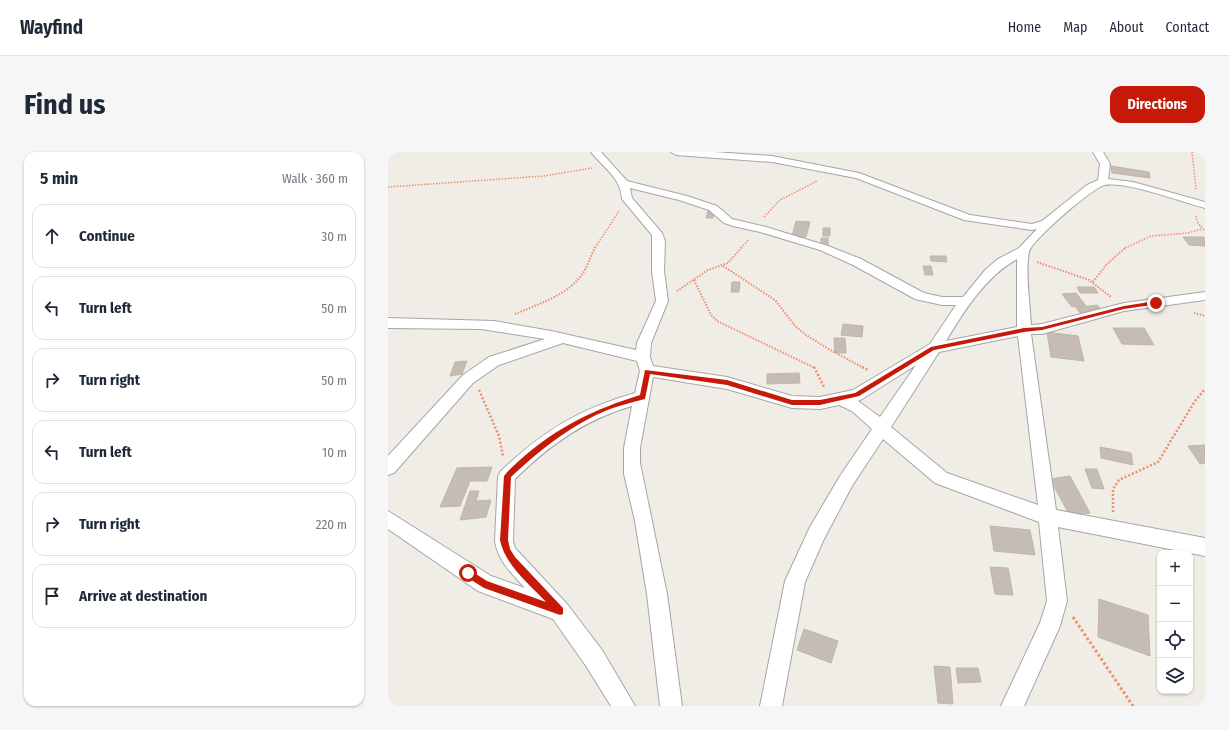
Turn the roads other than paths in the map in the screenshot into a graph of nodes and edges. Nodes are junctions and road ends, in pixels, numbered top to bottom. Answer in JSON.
{"nodes":[{"id":1,"x":596,"y":152,"type":"edge"},
{"id":2,"x":676,"y":152,"type":"edge"},
{"id":3,"x":1098,"y":152,"type":"edge"},
{"id":4,"x":1103,"y":182,"type":"junction"},
{"id":5,"x":622,"y":183,"type":"junction"},
{"id":6,"x":1202,"y":204,"type":"edge"},
{"id":7,"x":1050,"y":221,"type":"junction"},
{"id":8,"x":1023,"y":252,"type":"junction"},
{"id":9,"x":1205,"y":296,"type":"edge"},
{"id":10,"x":965,"y":301,"type":"junction"},
{"id":11,"x":388,"y":323,"type":"edge"},
{"id":12,"x":1024,"y":330,"type":"junction"},
{"id":13,"x":562,"y":338,"type":"junction"},
{"id":14,"x":933,"y":348,"type":"junction"},
{"id":15,"x":645,"y":364,"type":"junction"},
{"id":16,"x":643,"y":397,"type":"junction"},
{"id":17,"x":841,"y":399,"type":"junction"},
{"id":18,"x":882,"y":428,"type":"junction"},
{"id":19,"x":388,"y":468,"type":"edge"},
{"id":20,"x":1048,"y":517,"type":"junction"},
{"id":21,"x":388,"y":519,"type":"edge"},
{"id":22,"x":1205,"y":547,"type":"edge"},
{"id":23,"x":560,"y":611,"type":"junction"},
{"id":24,"x":624,"y":706,"type":"edge"},
{"id":25,"x":671,"y":706,"type":"edge"},
{"id":26,"x":771,"y":706,"type":"edge"},
{"id":27,"x":1012,"y":706,"type":"edge"}],
"edges":[{"from":1,"to":5,"type":"street"},
{"from":2,"to":7,"type":"street"},
{"from":3,"to":4,"type":"street"},
{"from":4,"to":6,"type":"street"},
{"from":4,"to":7,"type":"street"},
{"from":5,"to":10,"type":"street"},
{"from":5,"to":15,"type":"street"},
{"from":7,"to":8,"type":"street"},
{"from":8,"to":10,"type":"street"},
{"from":8,"to":12,"type":"street"},
{"from":9,"to":12,"type":"street"},
{"from":10,"to":14,"type":"street"},
{"from":11,"to":13,"type":"street"},
{"from":12,"to":14,"type":"street"},
{"from":12,"to":20,"type":"street"},
{"from":13,"to":15,"type":"street"},
{"from":13,"to":19,"type":"street"},
{"from":14,"to":17,"type":"street"},
{"from":14,"to":18,"type":"street"},
{"from":15,"to":16,"type":"street"},
{"from":15,"to":17,"type":"street"},
{"from":16,"to":23,"type":"street"},
{"from":16,"to":25,"type":"street"},
{"from":17,"to":18,"type":"street"},
{"from":18,"to":20,"type":"street"},
{"from":18,"to":26,"type":"street"},
{"from":20,"to":22,"type":"street"},
{"from":20,"to":27,"type":"street"},
{"from":21,"to":23,"type":"street"},
{"from":23,"to":24,"type":"street"}]}
